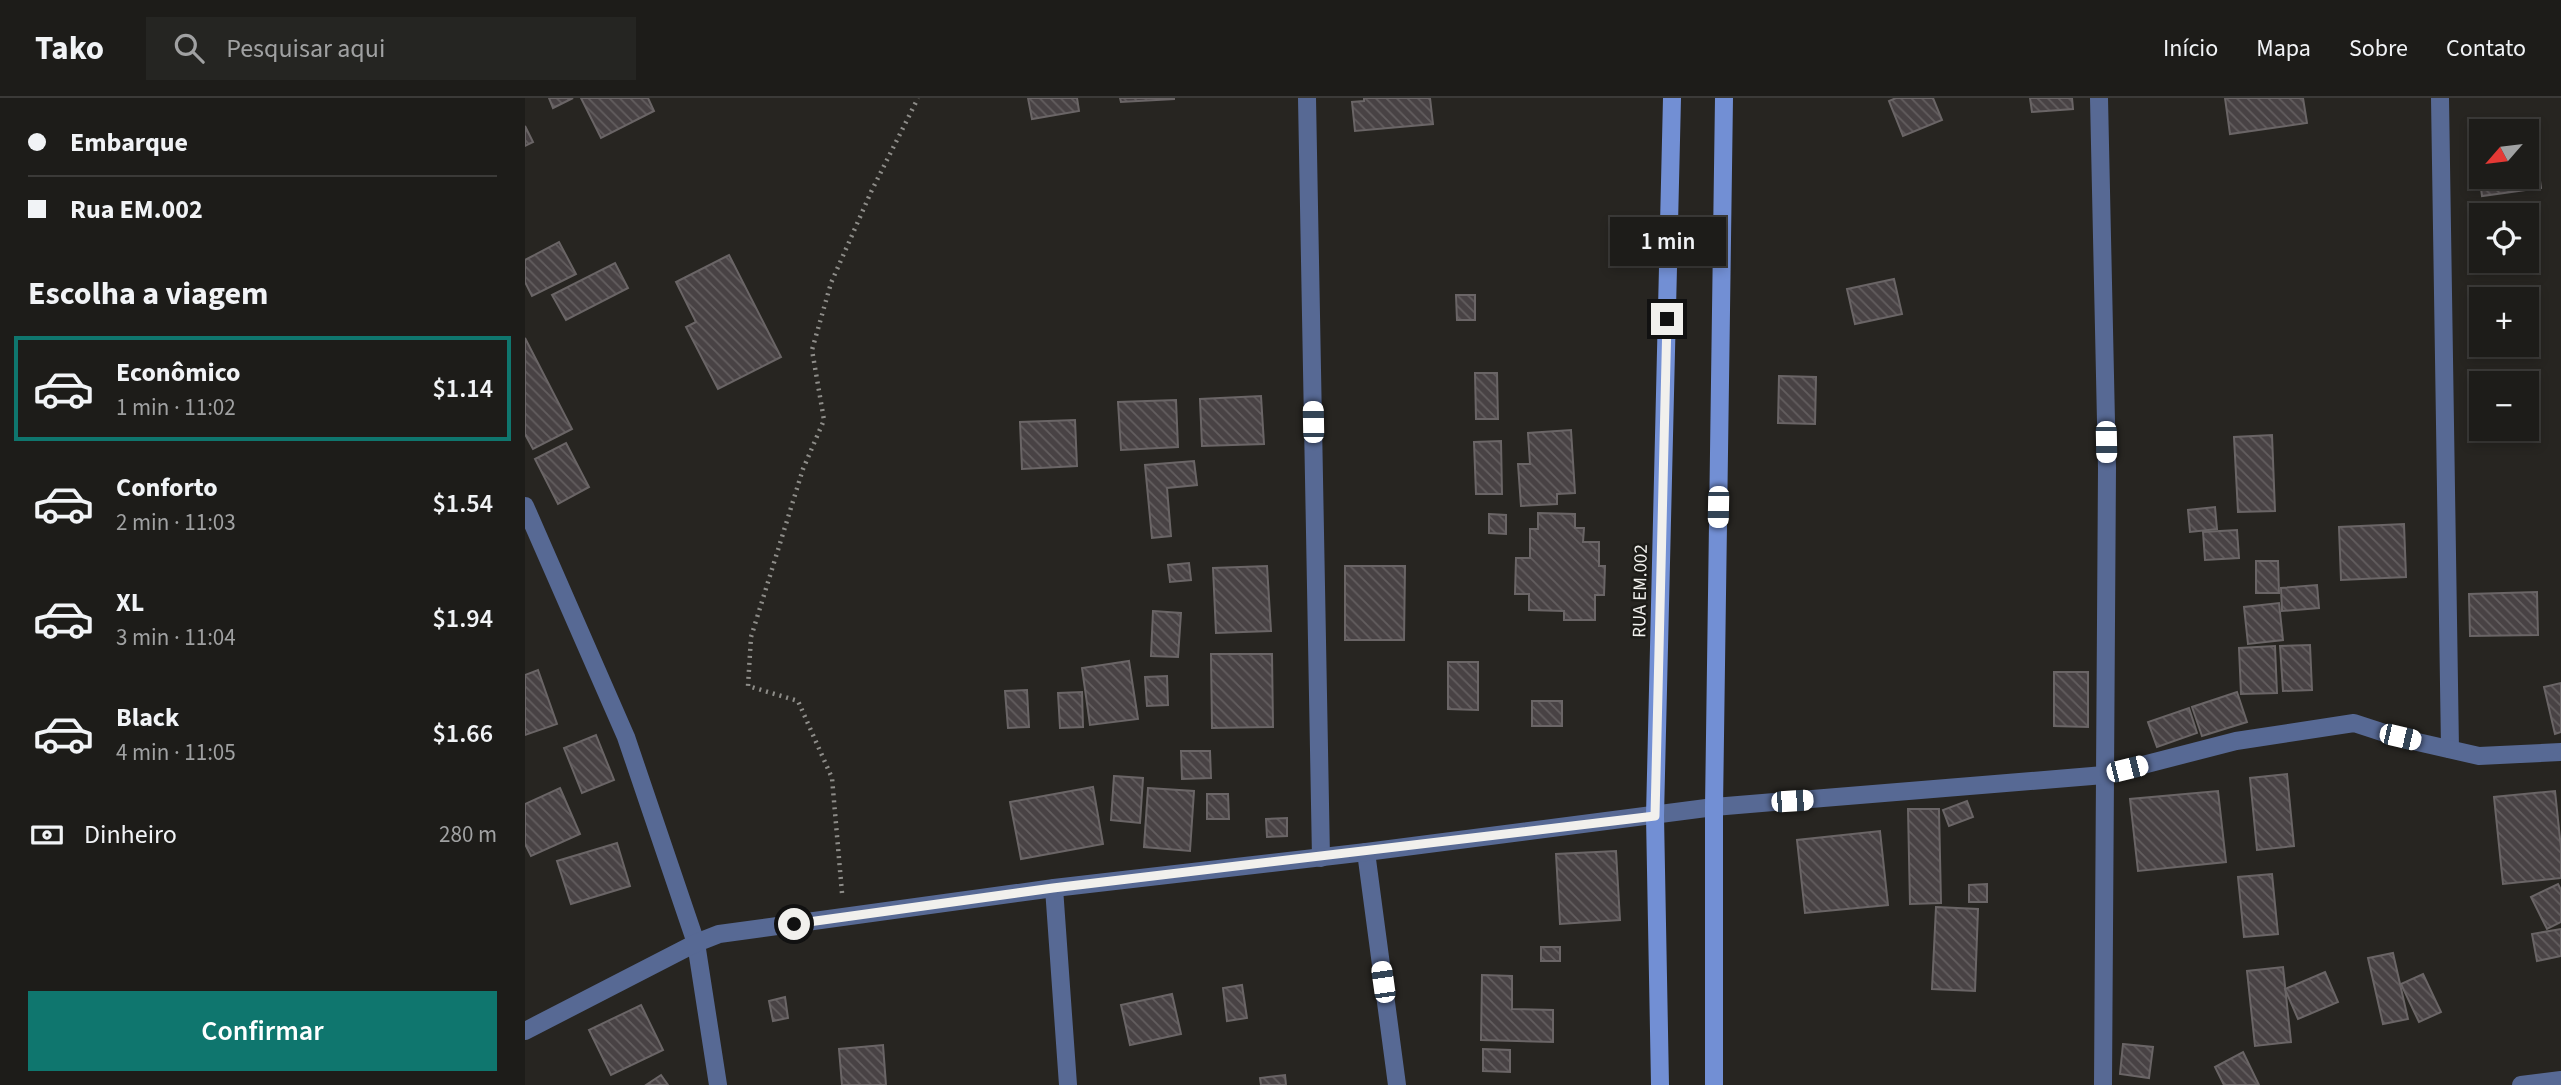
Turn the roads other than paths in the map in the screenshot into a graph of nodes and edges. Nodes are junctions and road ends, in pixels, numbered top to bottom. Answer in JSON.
{"nodes":[{"id":1,"x":1307,"y":98,"type":"edge"},
{"id":2,"x":1672,"y":98,"type":"edge"},
{"id":3,"x":1724,"y":98,"type":"edge"},
{"id":4,"x":2099,"y":98,"type":"edge"},
{"id":5,"x":2440,"y":98,"type":"edge"},
{"id":6,"x":525,"y":506,"type":"edge"},
{"id":7,"x":2450,"y":749,"type":"junction"},
{"id":8,"x":2561,"y":751,"type":"edge"},
{"id":9,"x":2104,"y":775,"type":"junction"},
{"id":10,"x":1714,"y":807,"type":"junction"},
{"id":11,"x":1655,"y":816,"type":"junction"},
{"id":12,"x":1366,"y":852,"type":"junction"},
{"id":13,"x":1321,"y":858,"type":"junction"},
{"id":14,"x":1053,"y":888,"type":"junction"},
{"id":15,"x":697,"y":943,"type":"junction"},
{"id":16,"x":525,"y":1031,"type":"edge"},
{"id":17,"x":2561,"y":1080,"type":"edge"},
{"id":18,"x":718,"y":1085,"type":"edge"},
{"id":19,"x":1067,"y":1085,"type":"edge"},
{"id":20,"x":1397,"y":1085,"type":"edge"},
{"id":21,"x":1660,"y":1085,"type":"edge"},
{"id":22,"x":1714,"y":1085,"type":"edge"},
{"id":23,"x":2103,"y":1085,"type":"edge"},
{"id":24,"x":2521,"y":1085,"type":"edge"}],
"edges":[{"from":1,"to":13,"type":"street"},
{"from":2,"to":11,"type":"street","name":"RUA EM.002"},
{"from":3,"to":10,"type":"street"},
{"from":4,"to":9,"type":"street"},
{"from":5,"to":7,"type":"street"},
{"from":6,"to":15,"type":"street"},
{"from":7,"to":8,"type":"street"},
{"from":7,"to":9,"type":"street"},
{"from":9,"to":10,"type":"street"},
{"from":9,"to":23,"type":"street"},
{"from":10,"to":11,"type":"street"},
{"from":10,"to":22,"type":"street"},
{"from":11,"to":12,"type":"street"},
{"from":11,"to":21,"type":"street","name":"RUA EM.002"},
{"from":12,"to":13,"type":"street"},
{"from":12,"to":20,"type":"street"},
{"from":13,"to":14,"type":"street"},
{"from":14,"to":15,"type":"street"},
{"from":14,"to":19,"type":"street"},
{"from":15,"to":16,"type":"street"},
{"from":15,"to":18,"type":"street"},
{"from":17,"to":24,"type":"street"}]}
